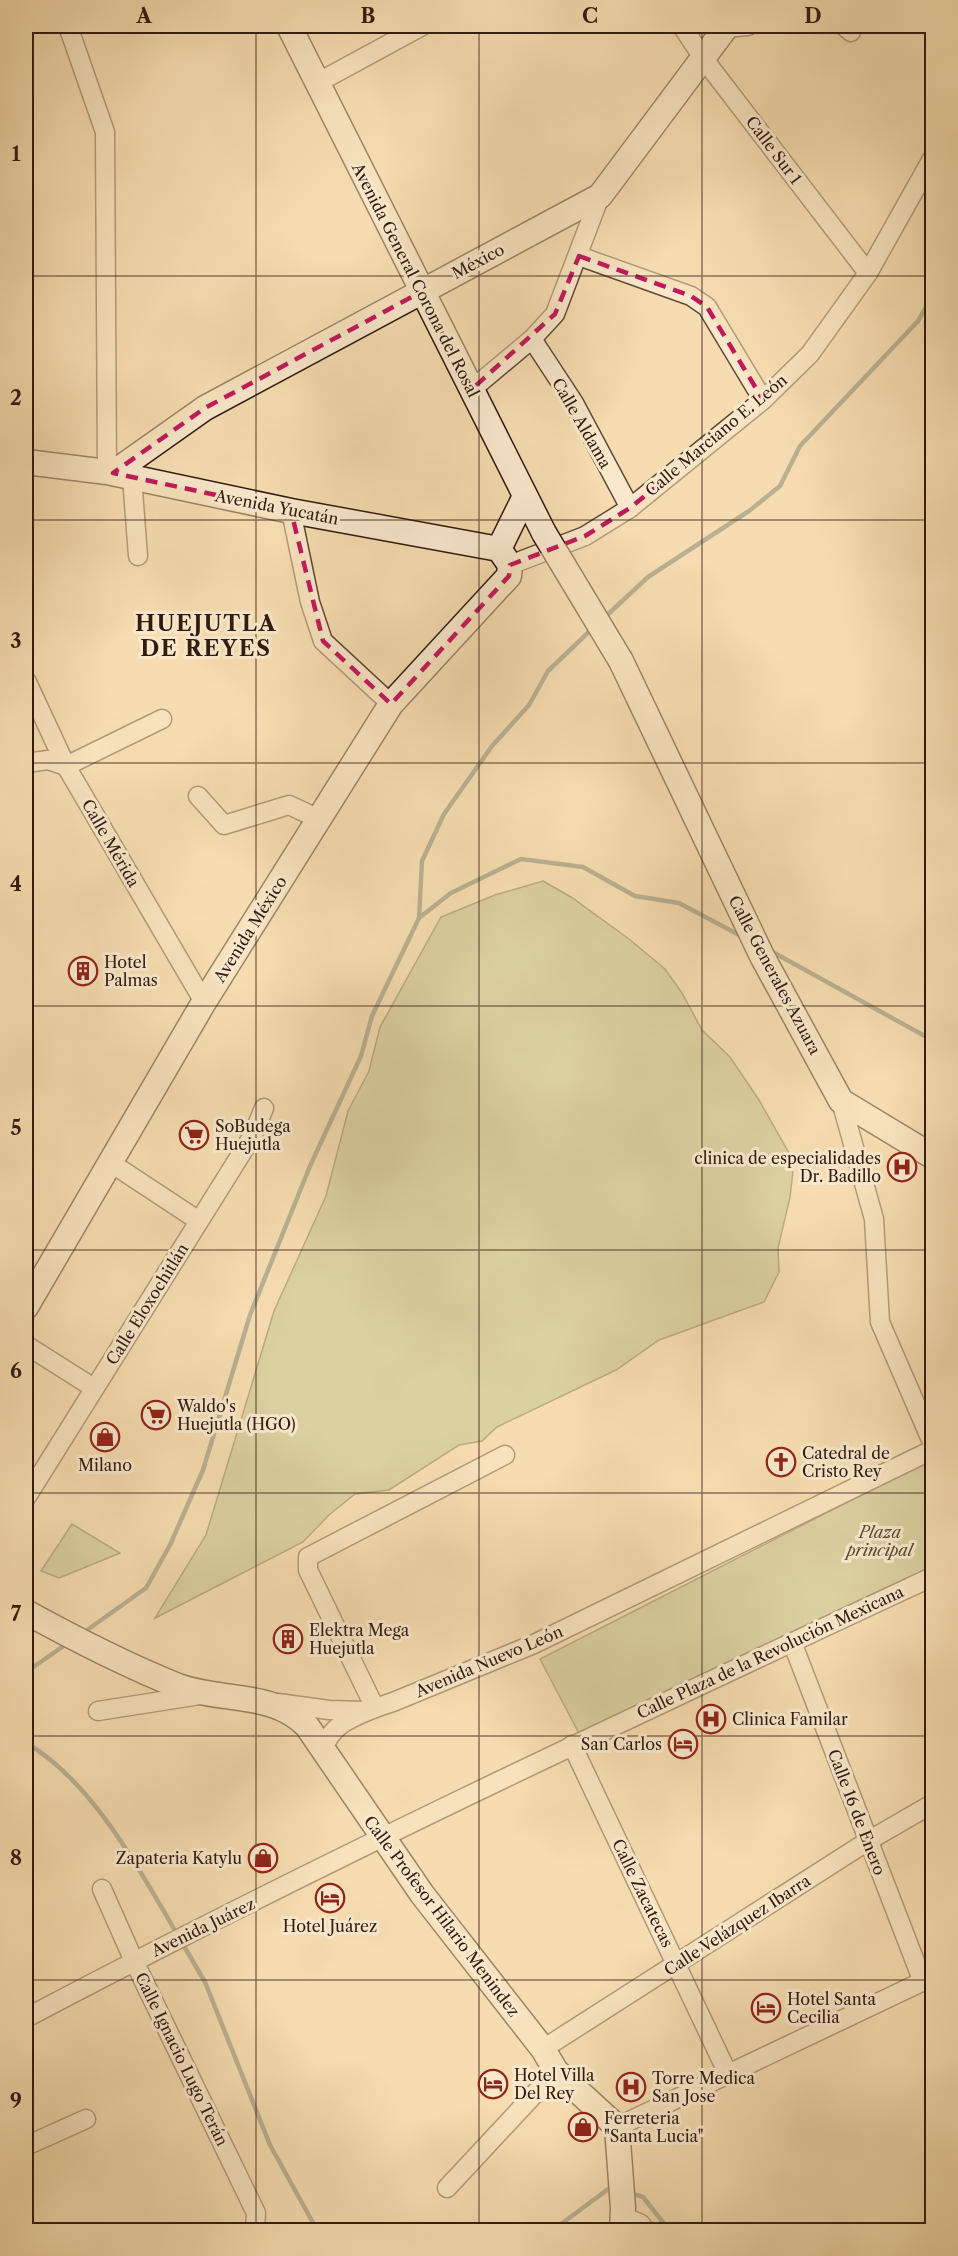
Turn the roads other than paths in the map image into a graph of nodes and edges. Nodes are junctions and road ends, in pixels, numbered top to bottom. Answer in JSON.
{"nodes":[{"id":1,"x":68,"y":26,"type":"edge"},
{"id":2,"x":289,"y":26,"type":"edge"},
{"id":3,"x":422,"y":26,"type":"edge"},
{"id":4,"x":682,"y":26,"type":"edge"},
{"id":5,"x":733,"y":26,"type":"edge"},
{"id":6,"x":703,"y":58,"type":"junction"},
{"id":7,"x":317,"y":83,"type":"junction"},
{"id":8,"x":933,"y":159,"type":"edge"},
{"id":9,"x":600,"y":196,"type":"junction"},
{"id":10,"x":579,"y":256,"type":"junction"},
{"id":11,"x":868,"y":273,"type":"junction"},
{"id":12,"x":421,"y":292,"type":"junction"},
{"id":13,"x":532,"y":339,"type":"junction"},
{"id":14,"x":471,"y":390,"type":"junction"},
{"id":15,"x":763,"y":400,"type":"junction"},
{"id":16,"x":26,"y":462,"type":"edge"},
{"id":17,"x":117,"y":474,"type":"junction"},
{"id":18,"x":525,"y":496,"type":"junction"},
{"id":19,"x":630,"y":508,"type":"junction"},
{"id":20,"x":291,"y":511,"type":"junction"},
{"id":21,"x":544,"y":532,"type":"joint"},
{"id":22,"x":138,"y":556,"type":"dead end"},
{"id":23,"x":506,"y":563,"type":"junction"},
{"id":24,"x":26,"y":680,"type":"edge"},
{"id":25,"x":391,"y":704,"type":"junction"},
{"id":26,"x":162,"y":719,"type":"dead end"},
{"id":27,"x":26,"y":763,"type":"edge"},
{"id":28,"x":66,"y":766,"type":"junction"},
{"id":29,"x":198,"y":796,"type":"dead end"},
{"id":30,"x":319,"y":819,"type":"junction"},
{"id":31,"x":204,"y":1002,"type":"junction"},
{"id":32,"x":841,"y":1101,"type":"junction"},
{"id":33,"x":264,"y":1108,"type":"dead end"},
{"id":34,"x":933,"y":1156,"type":"edge"},
{"id":35,"x":111,"y":1163,"type":"junction"},
{"id":36,"x":199,"y":1221,"type":"junction"},
{"id":37,"x":26,"y":1307,"type":"edge"},
{"id":38,"x":26,"y":1345,"type":"edge"},
{"id":39,"x":94,"y":1388,"type":"junction"},
{"id":40,"x":933,"y":1442,"type":"edge"},
{"id":41,"x":933,"y":1450,"type":"edge"},
{"id":42,"x":505,"y":1455,"type":"dead end"},
{"id":43,"x":26,"y":1498,"type":"edge"},
{"id":44,"x":933,"y":1577,"type":"edge"},
{"id":45,"x":26,"y":1612,"type":"edge"},
{"id":46,"x":792,"y":1642,"type":"junction"},
{"id":47,"x":208,"y":1694,"type":"junction"},
{"id":48,"x":271,"y":1702,"type":"junction"},
{"id":49,"x":375,"y":1708,"type":"junction"},
{"id":50,"x":98,"y":1711,"type":"dead end"},
{"id":51,"x":572,"y":1745,"type":"junction"},
{"id":52,"x":324,"y":1750,"type":"junction"},
{"id":53,"x":933,"y":1804,"type":"edge"},
{"id":54,"x":382,"y":1839,"type":"junction"},
{"id":55,"x":868,"y":1841,"type":"junction"},
{"id":56,"x":102,"y":1888,"type":"dead end"},
{"id":57,"x":142,"y":1957,"type":"junction"},
{"id":58,"x":678,"y":1964,"type":"junction"},
{"id":59,"x":928,"y":1979,"type":"edge"},
{"id":60,"x":26,"y":2018,"type":"edge"},
{"id":61,"x":543,"y":2049,"type":"junction"},
{"id":62,"x":556,"y":2071,"type":"junction"},
{"id":63,"x":728,"y":2074,"type":"junction"},
{"id":64,"x":86,"y":2119,"type":"dead end"},
{"id":65,"x":617,"y":2127,"type":"junction"},
{"id":66,"x":26,"y":2146,"type":"edge"},
{"id":67,"x":447,"y":2187,"type":"dead end"},
{"id":68,"x":623,"y":2218,"type":"edge"},
{"id":69,"x":256,"y":2230,"type":"edge"},
{"id":70,"x":645,"y":2230,"type":"edge"}],
"edges":[{"from":1,"to":17,"type":"street"},
{"from":2,"to":7,"type":"street","name":"Avenida General Corona del Rosal"},
{"from":3,"to":7,"type":"street"},
{"from":4,"to":6,"type":"street","name":"Calle Sur 1"},
{"from":5,"to":6,"type":"street","name":"México"},
{"from":6,"to":9,"type":"street","name":"México"},
{"from":6,"to":11,"type":"street","name":"Calle Sur 1"},
{"from":7,"to":12,"type":"street","name":"Avenida General Corona del Rosal"},
{"from":8,"to":11,"type":"street","name":"Calle Marciano E. León"},
{"from":9,"to":10,"type":"street"},
{"from":9,"to":12,"type":"street","name":"México"},
{"from":10,"to":13,"type":"street"},
{"from":10,"to":15,"type":"street"},
{"from":11,"to":15,"type":"street","name":"Calle Marciano E. León"},
{"from":12,"to":14,"type":"street","name":"Avenida General Corona del Rosal"},
{"from":12,"to":17,"type":"street","name":"México"},
{"from":13,"to":14,"type":"street"},
{"from":13,"to":19,"type":"street","name":"Calle Aldama"},
{"from":14,"to":18,"type":"street","name":"Avenida General Corona del Rosal"},
{"from":15,"to":19,"type":"street","name":"Calle Marciano E. León"},
{"from":16,"to":17,"type":"street","name":"Avenida Yucatán"},
{"from":17,"to":20,"type":"street","name":"Avenida Yucatán"},
{"from":17,"to":22,"type":"street"},
{"from":18,"to":21,"type":"street","name":"Avenida General Corona del Rosal"},
{"from":18,"to":23,"type":"street","name":"Avenida México"},
{"from":19,"to":23,"type":"street","name":"Calle Marciano E. León"},
{"from":20,"to":23,"type":"street","name":"Avenida Yucatán"},
{"from":20,"to":25,"type":"street"},
{"from":21,"to":32,"type":"street","name":"Calle Generales Azuara","bridge":true},
{"from":23,"to":25,"type":"street","name":"Avenida México"},
{"from":24,"to":28,"type":"street","name":"Calle Mérida"},
{"from":25,"to":30,"type":"street","name":"Avenida México"},
{"from":26,"to":28,"type":"street"},
{"from":27,"to":28,"type":"street"},
{"from":28,"to":31,"type":"street","name":"Calle Mérida"},
{"from":29,"to":30,"type":"street"},
{"from":30,"to":31,"type":"street","name":"Avenida México"},
{"from":31,"to":35,"type":"street","name":"Avenida México"},
{"from":32,"to":34,"type":"street"},
{"from":32,"to":40,"type":"street","name":"Calle Generales Azuara"},
{"from":33,"to":36,"type":"street","name":"Calle Eloxochitlán"},
{"from":35,"to":36,"type":"street"},
{"from":35,"to":37,"type":"street","name":"Avenida México"},
{"from":36,"to":39,"type":"street","name":"Calle Eloxochitlán"},
{"from":38,"to":39,"type":"street"},
{"from":39,"to":43,"type":"street","name":"Calle Eloxochitlán"},
{"from":41,"to":49,"type":"street","name":"Avenida Nuevo León"},
{"from":42,"to":49,"type":"street"},
{"from":44,"to":46,"type":"street","name":"Calle Plaza de la Revolución Mexicana"},
{"from":45,"to":47,"type":"street","name":"Avenida Nuevo León"},
{"from":46,"to":51,"type":"street","name":"Calle Plaza de la Revolución Mexicana"},
{"from":46,"to":55,"type":"street","name":"Calle 16 de Enero"},
{"from":47,"to":48,"type":"street","name":"Avenida Nuevo León"},
{"from":47,"to":50,"type":"street"},
{"from":48,"to":49,"type":"street","name":"Avenida Nuevo León"},
{"from":48,"to":52,"type":"street","name":"Calle Profesor Hilario Menindez"},
{"from":49,"to":52,"type":"street"},
{"from":51,"to":54,"type":"street","name":"Calle Plaza de la Revolución Mexicana"},
{"from":51,"to":58,"type":"street","name":"Calle Zacatecas"},
{"from":52,"to":54,"type":"street","name":"Calle Profesor Hilario Menindez"},
{"from":53,"to":55,"type":"street","name":"Calle Velázquez Ibarra"},
{"from":54,"to":57,"type":"street","name":"Avenida Juárez"},
{"from":54,"to":61,"type":"street","name":"Calle Profesor Hilario Menindez"},
{"from":55,"to":58,"type":"street","name":"Calle Velázquez Ibarra"},
{"from":55,"to":59,"type":"street","name":"Calle 16 de Enero"},
{"from":56,"to":57,"type":"street","name":"Calle Ignacio Lugo Terán"},
{"from":57,"to":60,"type":"street","name":"Avenida Juárez"},
{"from":57,"to":69,"type":"street","name":"Calle Ignacio Lugo Terán"},
{"from":58,"to":61,"type":"street","name":"Calle Velázquez Ibarra"},
{"from":58,"to":63,"type":"street","name":"Calle Zacatecas"},
{"from":59,"to":63,"type":"street"},
{"from":61,"to":62,"type":"street","name":"Calle Profesor Hilario Menindez"},
{"from":62,"to":65,"type":"street","name":"Calle Profesor Hilario Menindez"},
{"from":62,"to":67,"type":"street"},
{"from":63,"to":65,"type":"street"},
{"from":64,"to":66,"type":"street"},
{"from":65,"to":68,"type":"street"},
{"from":68,"to":70,"type":"street"}]}
